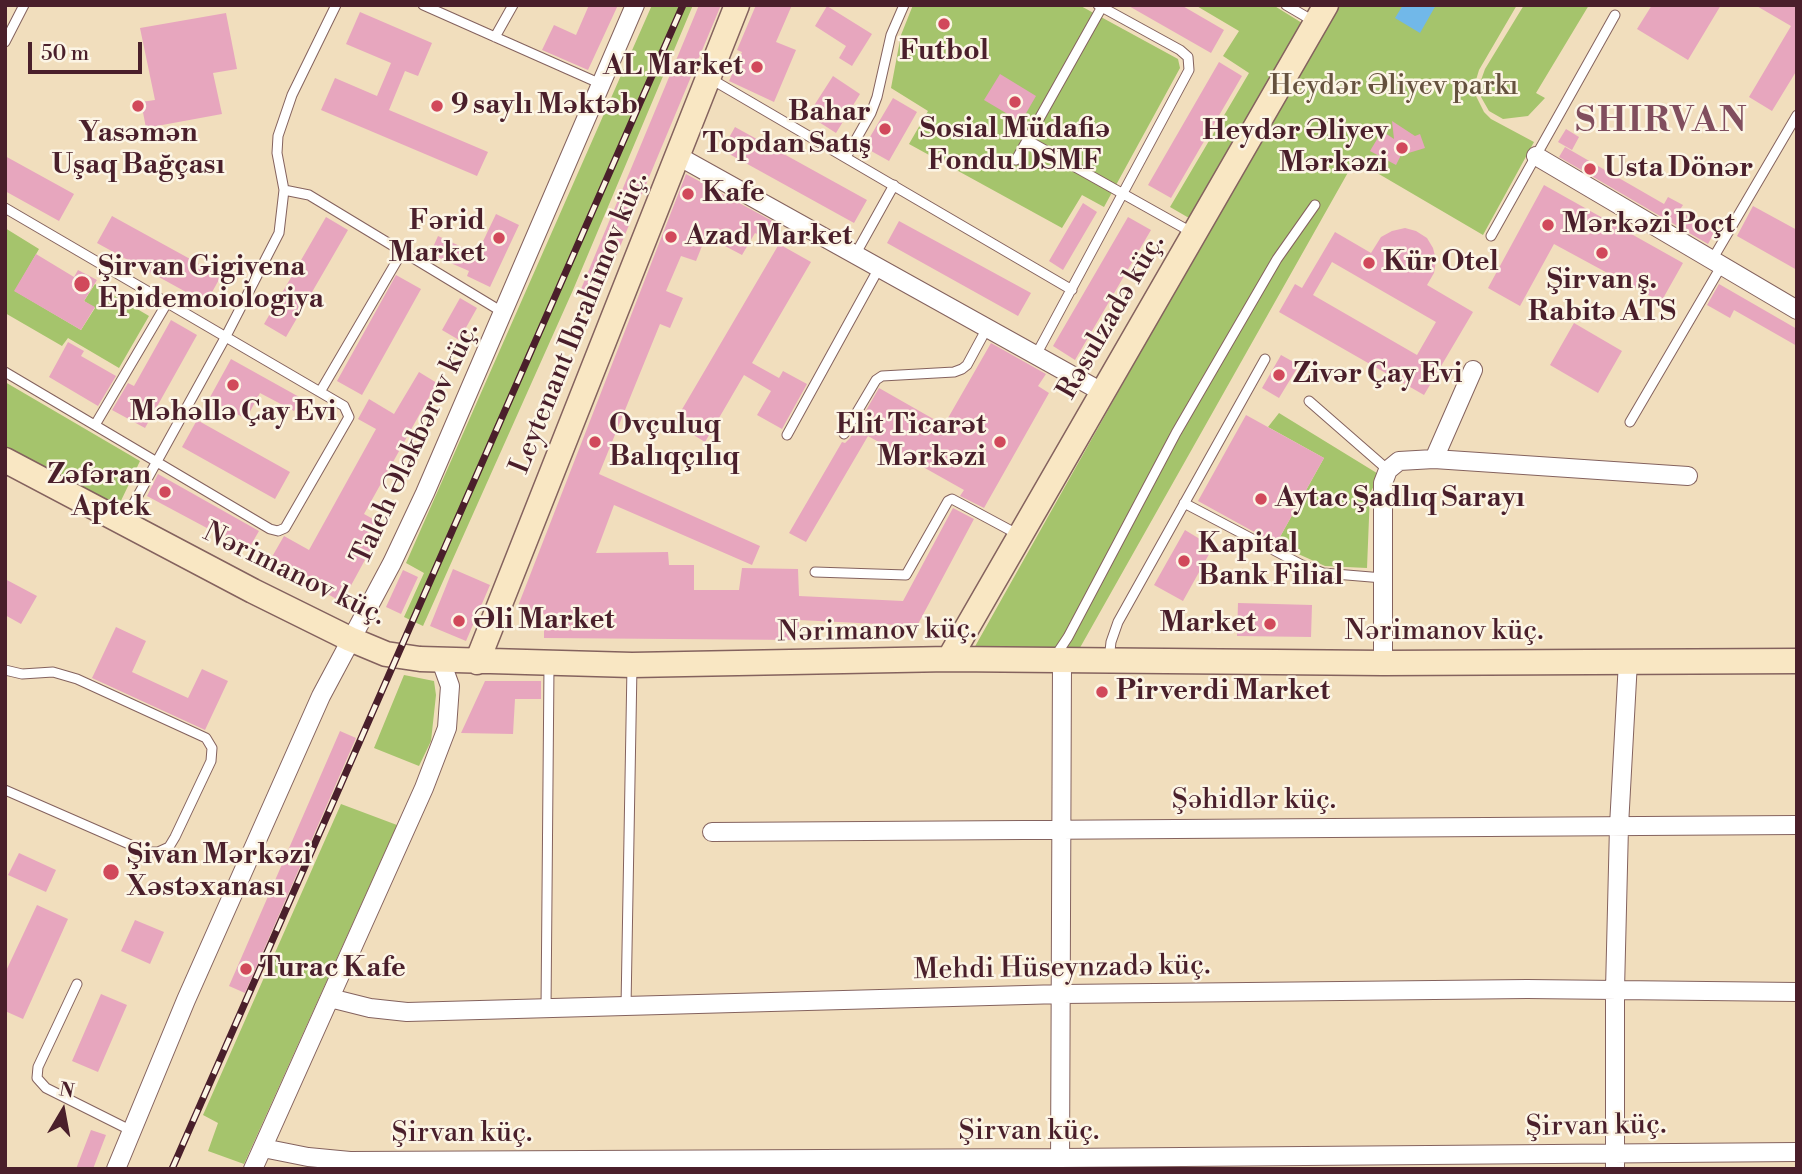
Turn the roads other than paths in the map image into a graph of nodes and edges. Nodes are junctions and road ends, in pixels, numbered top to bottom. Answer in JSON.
{"nodes":[{"id":1,"x":24,"y":5,"type":"edge"},
{"id":2,"x":336,"y":5,"type":"edge"},
{"id":3,"x":423,"y":5,"type":"edge"},
{"id":4,"x":513,"y":5,"type":"edge"},
{"id":5,"x":635,"y":5,"type":"edge"},
{"id":6,"x":737,"y":5,"type":"edge"},
{"id":7,"x":904,"y":5,"type":"edge"},
{"id":8,"x":1286,"y":5,"type":"edge"},
{"id":9,"x":1101,"y":6,"type":"edge"},
{"id":10,"x":1321,"y":14,"type":"edge"},
{"id":11,"x":1615,"y":15,"type":"dead end"},
{"id":12,"x":8,"y":29,"type":"edge"},
{"id":13,"x":495,"y":37,"type":"junction"},
{"id":14,"x":5,"y":42,"type":"edge"},
{"id":15,"x":709,"y":78,"type":"junction"},
{"id":16,"x":601,"y":83,"type":"junction"},
{"id":17,"x":1797,"y":114,"type":"edge"},
{"id":18,"x":1027,"y":140,"type":"junction"},
{"id":19,"x":678,"y":156,"type":"junction"},
{"id":20,"x":1536,"y":156,"type":"junction"},
{"id":21,"x":846,"y":157,"type":"junction"},
{"id":22,"x":1016,"y":160,"type":"dead end"},
{"id":23,"x":894,"y":186,"type":"junction"},
{"id":24,"x":284,"y":190,"type":"junction"},
{"id":25,"x":1124,"y":193,"type":"junction"},
{"id":26,"x":1315,"y":205,"type":"dead end"},
{"id":27,"x":5,"y":208,"type":"edge"},
{"id":28,"x":1194,"y":234,"type":"junction"},
{"id":29,"x":1491,"y":236,"type":"dead end"},
{"id":30,"x":402,"y":252,"type":"junction"},
{"id":31,"x":855,"y":255,"type":"junction"},
{"id":32,"x":1717,"y":262,"type":"junction"},
{"id":33,"x":879,"y":268,"type":"junction"},
{"id":34,"x":1072,"y":290,"type":"junction"},
{"id":35,"x":167,"y":303,"type":"junction"},
{"id":36,"x":1797,"y":310,"type":"edge"},
{"id":37,"x":504,"y":314,"type":"junction"},
{"id":38,"x":987,"y":328,"type":"junction"},
{"id":39,"x":225,"y":338,"type":"junction"},
{"id":40,"x":1036,"y":355,"type":"junction"},
{"id":41,"x":1265,"y":359,"type":"dead end"},
{"id":42,"x":1473,"y":370,"type":"dead end"},
{"id":43,"x":5,"y":372,"type":"edge"},
{"id":44,"x":320,"y":392,"type":"junction"},
{"id":45,"x":1102,"y":393,"type":"junction"},
{"id":46,"x":1309,"y":401,"type":"dead end"},
{"id":47,"x":1630,"y":422,"type":"dead end"},
{"id":48,"x":95,"y":425,"type":"junction"},
{"id":49,"x":844,"y":434,"type":"dead end"},
{"id":50,"x":787,"y":435,"type":"dead end"},
{"id":51,"x":1434,"y":459,"type":"junction"},
{"id":52,"x":5,"y":460,"type":"edge"},
{"id":53,"x":156,"y":462,"type":"junction"},
{"id":54,"x":1388,"y":470,"type":"junction"},
{"id":55,"x":1688,"y":475,"type":"dead end"},
{"id":56,"x":1184,"y":503,"type":"junction"},
{"id":57,"x":123,"y":523,"type":"junction"},
{"id":58,"x":1020,"y":536,"type":"junction"},
{"id":59,"x":814,"y":572,"type":"dead end"},
{"id":60,"x":1383,"y":578,"type":"junction"},
{"id":61,"x":350,"y":639,"type":"junction"},
{"id":62,"x":949,"y":659,"type":"junction"},
{"id":63,"x":441,"y":661,"type":"junction"},
{"id":64,"x":1628,"y":661,"type":"junction"},
{"id":65,"x":1797,"y":661,"type":"edge"},
{"id":66,"x":477,"y":662,"type":"junction"},
{"id":67,"x":1057,"y":662,"type":"junction"},
{"id":68,"x":1109,"y":662,"type":"junction"},
{"id":69,"x":1383,"y":663,"type":"junction"},
{"id":70,"x":549,"y":664,"type":"junction"},
{"id":71,"x":632,"y":665,"type":"junction"},
{"id":72,"x":5,"y":670,"type":"edge"},
{"id":73,"x":5,"y":790,"type":"edge"},
{"id":74,"x":1797,"y":825,"type":"edge"},
{"id":75,"x":1619,"y":826,"type":"junction"},
{"id":76,"x":1062,"y":829,"type":"junction"},
{"id":77,"x":712,"y":832,"type":"dead end"},
{"id":78,"x":77,"y":985,"type":"dead end"},
{"id":79,"x":1615,"y":990,"type":"junction"},
{"id":80,"x":1797,"y":992,"type":"edge"},
{"id":81,"x":1062,"y":994,"type":"junction"},
{"id":82,"x":330,"y":998,"type":"junction"},
{"id":83,"x":626,"y":1007,"type":"junction"},
{"id":84,"x":546,"y":1010,"type":"junction"},
{"id":85,"x":132,"y":1131,"type":"junction"},
{"id":86,"x":262,"y":1148,"type":"junction"},
{"id":87,"x":1797,"y":1152,"type":"edge"},
{"id":88,"x":1615,"y":1161,"type":"edge"},
{"id":89,"x":1060,"y":1164,"type":"edge"},
{"id":90,"x":116,"y":1169,"type":"edge"},
{"id":91,"x":253,"y":1169,"type":"edge"}],
"edges":[{"from":1,"to":12,"type":"lane"},
{"from":2,"to":24,"type":"lane"},
{"from":3,"to":13,"type":"lane"},
{"from":4,"to":13,"type":"lane"},
{"from":5,"to":16,"type":"street","name":"Taleh Ələkbərov küç."},
{"from":6,"to":15,"type":"main road","name":"Leytenant Ibrahimov küç."},
{"from":7,"to":21,"type":"lane"},
{"from":8,"to":10,"type":"lane"},
{"from":9,"to":18,"type":"lane"},
{"from":9,"to":25,"type":"lane"},
{"from":10,"to":28,"type":"main road","name":"Rəsulzadə küç."},
{"from":11,"to":20,"type":"lane"},
{"from":12,"to":14,"type":"lane"},
{"from":13,"to":16,"type":"lane"},
{"from":15,"to":19,"type":"main road","name":"Leytenant Ibrahimov küç."},
{"from":15,"to":21,"type":"lane"},
{"from":16,"to":37,"type":"street","name":"Taleh Ələkbərov küç."},
{"from":17,"to":32,"type":"lane"},
{"from":18,"to":22,"type":"lane"},
{"from":18,"to":25,"type":"lane"},
{"from":19,"to":31,"type":"street"},
{"from":19,"to":66,"type":"main road","name":"Leytenant Ibrahimov küç."},
{"from":20,"to":29,"type":"lane"},
{"from":20,"to":32,"type":"street"},
{"from":21,"to":23,"type":"lane"},
{"from":23,"to":31,"type":"lane"},
{"from":23,"to":34,"type":"lane"},
{"from":24,"to":30,"type":"lane"},
{"from":24,"to":39,"type":"lane"},
{"from":25,"to":28,"type":"lane"},
{"from":25,"to":34,"type":"lane"},
{"from":26,"to":67,"type":"lane"},
{"from":27,"to":35,"type":"lane"},
{"from":28,"to":45,"type":"main road","name":"Rəsulzadə küç."},
{"from":30,"to":37,"type":"lane"},
{"from":30,"to":44,"type":"lane"},
{"from":31,"to":33,"type":"street"},
{"from":32,"to":36,"type":"street"},
{"from":32,"to":47,"type":"lane"},
{"from":33,"to":38,"type":"street"},
{"from":33,"to":50,"type":"lane"},
{"from":34,"to":40,"type":"lane"},
{"from":35,"to":39,"type":"lane"},
{"from":35,"to":48,"type":"lane"},
{"from":37,"to":61,"type":"street","name":"Taleh Ələkbərov küç."},
{"from":38,"to":40,"type":"street"},
{"from":38,"to":49,"type":"lane"},
{"from":39,"to":44,"type":"lane"},
{"from":39,"to":53,"type":"lane"},
{"from":40,"to":45,"type":"street"},
{"from":41,"to":56,"type":"lane"},
{"from":42,"to":51,"type":"street"},
{"from":43,"to":48,"type":"lane"},
{"from":44,"to":53,"type":"lane"},
{"from":45,"to":58,"type":"main road","name":"Rəsulzadə küç."},
{"from":46,"to":54,"type":"lane"},
{"from":48,"to":53,"type":"lane"},
{"from":51,"to":54,"type":"street"},
{"from":51,"to":55,"type":"street"},
{"from":52,"to":57,"type":"main road","name":"Nərimanov küç."},
{"from":53,"to":57,"type":"lane"},
{"from":54,"to":60,"type":"street"},
{"from":56,"to":60,"type":"lane"},
{"from":56,"to":68,"type":"lane"},
{"from":57,"to":61,"type":"main road","name":"Nərimanov küç."},
{"from":58,"to":59,"type":"lane"},
{"from":58,"to":62,"type":"main road","name":"Rəsulzadə küç."},
{"from":60,"to":69,"type":"street"},
{"from":61,"to":63,"type":"main road","name":"Nərimanov küç."},
{"from":61,"to":85,"type":"street","name":"Taleh Ələkbərov küç."},
{"from":62,"to":67,"type":"main road","name":"Nərimanov küç."},
{"from":62,"to":71,"type":"main road","name":"Nərimanov küç."},
{"from":63,"to":66,"type":"main road","name":"Nərimanov küç."},
{"from":63,"to":82,"type":"street"},
{"from":64,"to":65,"type":"main road","name":"Nərimanov küç."},
{"from":64,"to":69,"type":"main road","name":"Nərimanov küç."},
{"from":64,"to":75,"type":"street"},
{"from":66,"to":70,"type":"main road","name":"Nərimanov küç."},
{"from":67,"to":68,"type":"main road","name":"Nərimanov küç."},
{"from":67,"to":76,"type":"street"},
{"from":68,"to":69,"type":"main road","name":"Nərimanov küç."},
{"from":70,"to":71,"type":"main road","name":"Nərimanov küç."},
{"from":70,"to":84,"type":"lane"},
{"from":71,"to":83,"type":"lane"},
{"from":72,"to":73,"type":"lane"},
{"from":74,"to":75,"type":"street","name":"Şəhidlər küç."},
{"from":75,"to":76,"type":"street","name":"Şəhidlər küç."},
{"from":75,"to":79,"type":"street"},
{"from":76,"to":77,"type":"street","name":"Şəhidlər küç."},
{"from":76,"to":81,"type":"street"},
{"from":78,"to":85,"type":"lane"},
{"from":79,"to":80,"type":"street","name":"Mehdi Hüseynzadə küç."},
{"from":79,"to":81,"type":"street","name":"Mehdi Hüseynzadə küç."},
{"from":79,"to":88,"type":"street"},
{"from":81,"to":83,"type":"street","name":"Mehdi Hüseynzadə küç."},
{"from":81,"to":89,"type":"street"},
{"from":82,"to":84,"type":"street","name":"Mehdi Hüseynzadə küç."},
{"from":82,"to":86,"type":"street"},
{"from":83,"to":84,"type":"street","name":"Mehdi Hüseynzadə küç."},
{"from":85,"to":90,"type":"street","name":"Taleh Ələkbərov küç."},
{"from":86,"to":89,"type":"street","name":"Şirvan küç."},
{"from":86,"to":91,"type":"street"},
{"from":87,"to":88,"type":"street","name":"Şirvan küç."},
{"from":88,"to":89,"type":"street","name":"Şirvan küç."}]}
